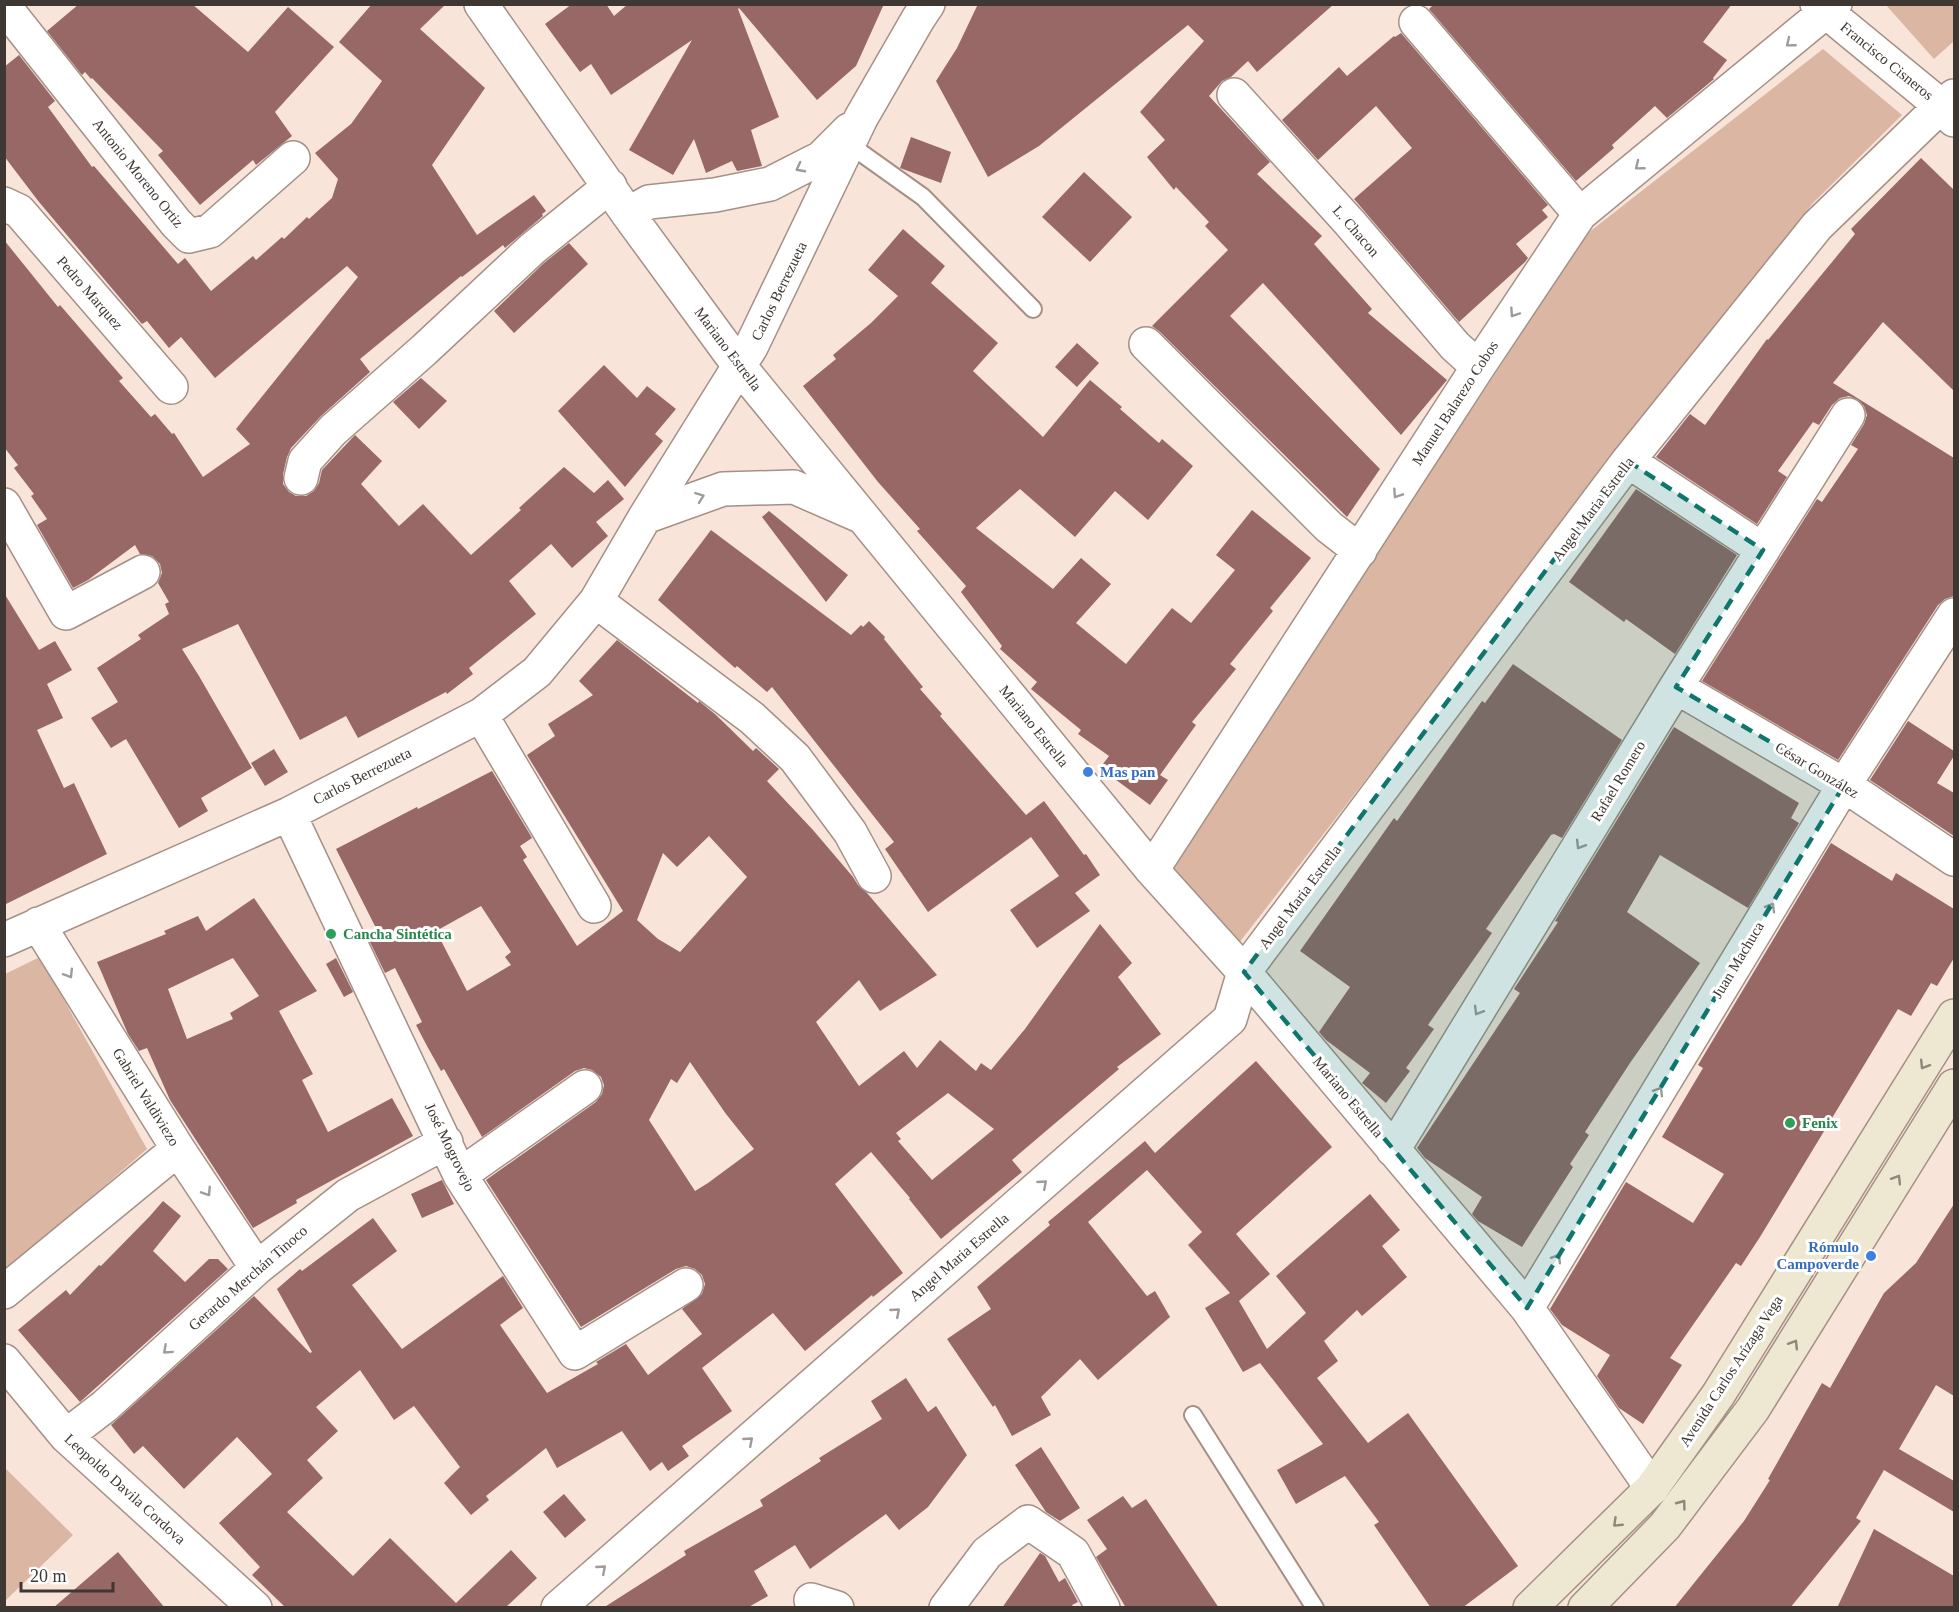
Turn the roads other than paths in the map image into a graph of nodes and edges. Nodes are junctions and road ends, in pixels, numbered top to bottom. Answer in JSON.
{"nodes":[{"id":1,"x":481,"y":4,"type":"edge"},
{"id":2,"x":4,"y":6,"type":"edge"},
{"id":3,"x":1826,"y":7,"type":"edge"},
{"id":4,"x":917,"y":9,"type":"edge"},
{"id":5,"x":1416,"y":21,"type":"dead end"},
{"id":6,"x":1234,"y":95,"type":"dead end"},
{"id":7,"x":1950,"y":107,"type":"edge"},
{"id":8,"x":856,"y":132,"type":"junction"},
{"id":9,"x":293,"y":158,"type":"dead end"},
{"id":10,"x":610,"y":186,"type":"junction"},
{"id":11,"x":4,"y":204,"type":"edge"},
{"id":12,"x":628,"y":214,"type":"junction"},
{"id":13,"x":1580,"y":214,"type":"junction"},
{"id":14,"x":1033,"y":309,"type":"dead end"},
{"id":15,"x":1146,"y":344,"type":"dead end"},
{"id":16,"x":740,"y":367,"type":"junction"},
{"id":17,"x":1478,"y":367,"type":"junction"},
{"id":18,"x":171,"y":387,"type":"dead end"},
{"id":19,"x":1848,"y":416,"type":"dead end"},
{"id":20,"x":1628,"y":461,"type":"junction"},
{"id":21,"x":301,"y":478,"type":"dead end"},
{"id":22,"x":4,"y":506,"type":"edge"},
{"id":23,"x":645,"y":517,"type":"junction"},
{"id":24,"x":863,"y":517,"type":"junction"},
{"id":25,"x":1763,"y":550,"type":"junction"},
{"id":26,"x":1360,"y":551,"type":"junction"},
{"id":27,"x":143,"y":572,"type":"dead end"},
{"id":28,"x":596,"y":601,"type":"junction"},
{"id":29,"x":1954,"y":615,"type":"edge"},
{"id":30,"x":1676,"y":687,"type":"junction"},
{"id":31,"x":481,"y":715,"type":"junction"},
{"id":32,"x":1844,"y":785,"type":"junction"},
{"id":33,"x":289,"y":813,"type":"junction"},
{"id":34,"x":1954,"y":859,"type":"edge"},
{"id":35,"x":1152,"y":870,"type":"junction"},
{"id":36,"x":874,"y":876,"type":"dead end"},
{"id":37,"x":594,"y":906,"type":"dead end"},
{"id":38,"x":38,"y":924,"type":"junction"},
{"id":39,"x":4,"y":940,"type":"edge"},
{"id":40,"x":1244,"y":972,"type":"junction"},
{"id":41,"x":1954,"y":1016,"type":"edge"},
{"id":42,"x":1954,"y":1086,"type":"edge"},
{"id":43,"x":585,"y":1087,"type":"dead end"},
{"id":44,"x":446,"y":1142,"type":"junction"},
{"id":45,"x":178,"y":1149,"type":"junction"},
{"id":46,"x":1393,"y":1150,"type":"junction"},
{"id":47,"x":460,"y":1174,"type":"junction"},
{"id":48,"x":257,"y":1268,"type":"junction"},
{"id":49,"x":686,"y":1285,"type":"dead end"},
{"id":50,"x":4,"y":1292,"type":"edge"},
{"id":51,"x":1527,"y":1308,"type":"junction"},
{"id":52,"x":4,"y":1361,"type":"edge"},
{"id":53,"x":1193,"y":1414,"type":"dead end"},
{"id":54,"x":66,"y":1436,"type":"junction"},
{"id":55,"x":1652,"y":1488,"type":"junction"},
{"id":56,"x":255,"y":1608,"type":"edge"},
{"id":57,"x":558,"y":1608,"type":"edge"},
{"id":58,"x":946,"y":1608,"type":"edge"},
{"id":59,"x":1103,"y":1608,"type":"edge"},
{"id":60,"x":1315,"y":1608,"type":"edge"},
{"id":61,"x":1530,"y":1608,"type":"edge"},
{"id":62,"x":1585,"y":1608,"type":"edge"}],
"edges":[{"from":1,"to":10,"type":"street","name":"Mariano Estrella"},
{"from":2,"to":9,"type":"street","name":"Antonio Moreno Ortiz"},
{"from":3,"to":7,"type":"street","name":"Francisco Cisneros"},
{"from":3,"to":13,"type":"street","name":"Manuel Balarezo Cobos","one_way":true},
{"from":4,"to":8,"type":"street","name":"Carlos Berrezueta"},
{"from":5,"to":13,"type":"street"},
{"from":6,"to":17,"type":"street","name":"L. Chacon"},
{"from":7,"to":20,"type":"street","name":"Angel Maria Estrella"},
{"from":8,"to":12,"type":"street","name":"Carlos Berrezueta","one_way":true},
{"from":8,"to":14,"type":"lane"},
{"from":8,"to":16,"type":"street","name":"Carlos Berrezueta"},
{"from":10,"to":12,"type":"street","name":"Mariano Estrella"},
{"from":10,"to":21,"type":"street"},
{"from":11,"to":18,"type":"street","name":"Pedro Marquez"},
{"from":12,"to":16,"type":"street","name":"Mariano Estrella"},
{"from":13,"to":17,"type":"street","name":"Manuel Balarezo Cobos","one_way":true},
{"from":15,"to":26,"type":"street"},
{"from":16,"to":23,"type":"street","name":"Carlos Berrezueta"},
{"from":16,"to":24,"type":"street","name":"Mariano Estrella"},
{"from":17,"to":26,"type":"street","name":"Manuel Balarezo Cobos","one_way":true},
{"from":19,"to":25,"type":"street","name":"Rafael Romero"},
{"from":20,"to":25,"type":"street"},
{"from":20,"to":40,"type":"street","name":"Angel Maria Estrella"},
{"from":22,"to":27,"type":"street"},
{"from":23,"to":24,"type":"street","one_way":true},
{"from":23,"to":28,"type":"street","name":"Carlos Berrezueta"},
{"from":24,"to":35,"type":"street","name":"Mariano Estrella"},
{"from":25,"to":30,"type":"street","name":"Rafael Romero"},
{"from":26,"to":35,"type":"street","name":"Manuel Balarezo Cobos"},
{"from":28,"to":31,"type":"street","name":"Carlos Berrezueta"},
{"from":28,"to":36,"type":"street"},
{"from":29,"to":32,"type":"street","name":"Juan Machuca"},
{"from":30,"to":32,"type":"street","name":"César González"},
{"from":30,"to":46,"type":"street","name":"Rafael Romero","one_way":true},
{"from":31,"to":33,"type":"street","name":"Carlos Berrezueta"},
{"from":31,"to":37,"type":"street"},
{"from":32,"to":34,"type":"street","name":"César González"},
{"from":51,"to":32,"type":"street","name":"Juan Machuca","one_way":true},
{"from":33,"to":38,"type":"street","name":"Carlos Berrezueta"},
{"from":33,"to":44,"type":"street","name":"José Mogrovejo"},
{"from":35,"to":40,"type":"street","name":"Mariano Estrella"},
{"from":38,"to":39,"type":"street","name":"Carlos Berrezueta"},
{"from":38,"to":45,"type":"street","name":"Gabriel Valdiviezo","one_way":true},
{"from":40,"to":46,"type":"street","name":"Mariano Estrella"},
{"from":57,"to":40,"type":"street","name":"Angel Maria Estrella","one_way":true},
{"from":41,"to":55,"type":"street","name":"Avenida Carlos Arízaga Vega","one_way":true},
{"from":62,"to":42,"type":"street","one_way":true},
{"from":43,"to":47,"type":"street"},
{"from":44,"to":47,"type":"street","name":"José Mogrovejo"},
{"from":44,"to":48,"type":"street","name":"Gerardo Merchán Tinoco"},
{"from":45,"to":48,"type":"street","name":"Gabriel Valdiviezo","one_way":true},
{"from":45,"to":50,"type":"street"},
{"from":46,"to":51,"type":"street","name":"Mariano Estrella"},
{"from":47,"to":49,"type":"street","name":"José Mogrovejo"},
{"from":48,"to":54,"type":"street","name":"Gerardo Merchán Tinoco","one_way":true},
{"from":51,"to":55,"type":"street","name":"Mariano Estrella"},
{"from":52,"to":54,"type":"street","name":"Leopoldo Davila Cordova"},
{"from":53,"to":60,"type":"lane"},
{"from":54,"to":56,"type":"street","name":"Leopoldo Davila Cordova"},
{"from":55,"to":61,"type":"street","name":"Avenida Carlos Arízaga Vega","one_way":true},
{"from":58,"to":59,"type":"street"}]}
